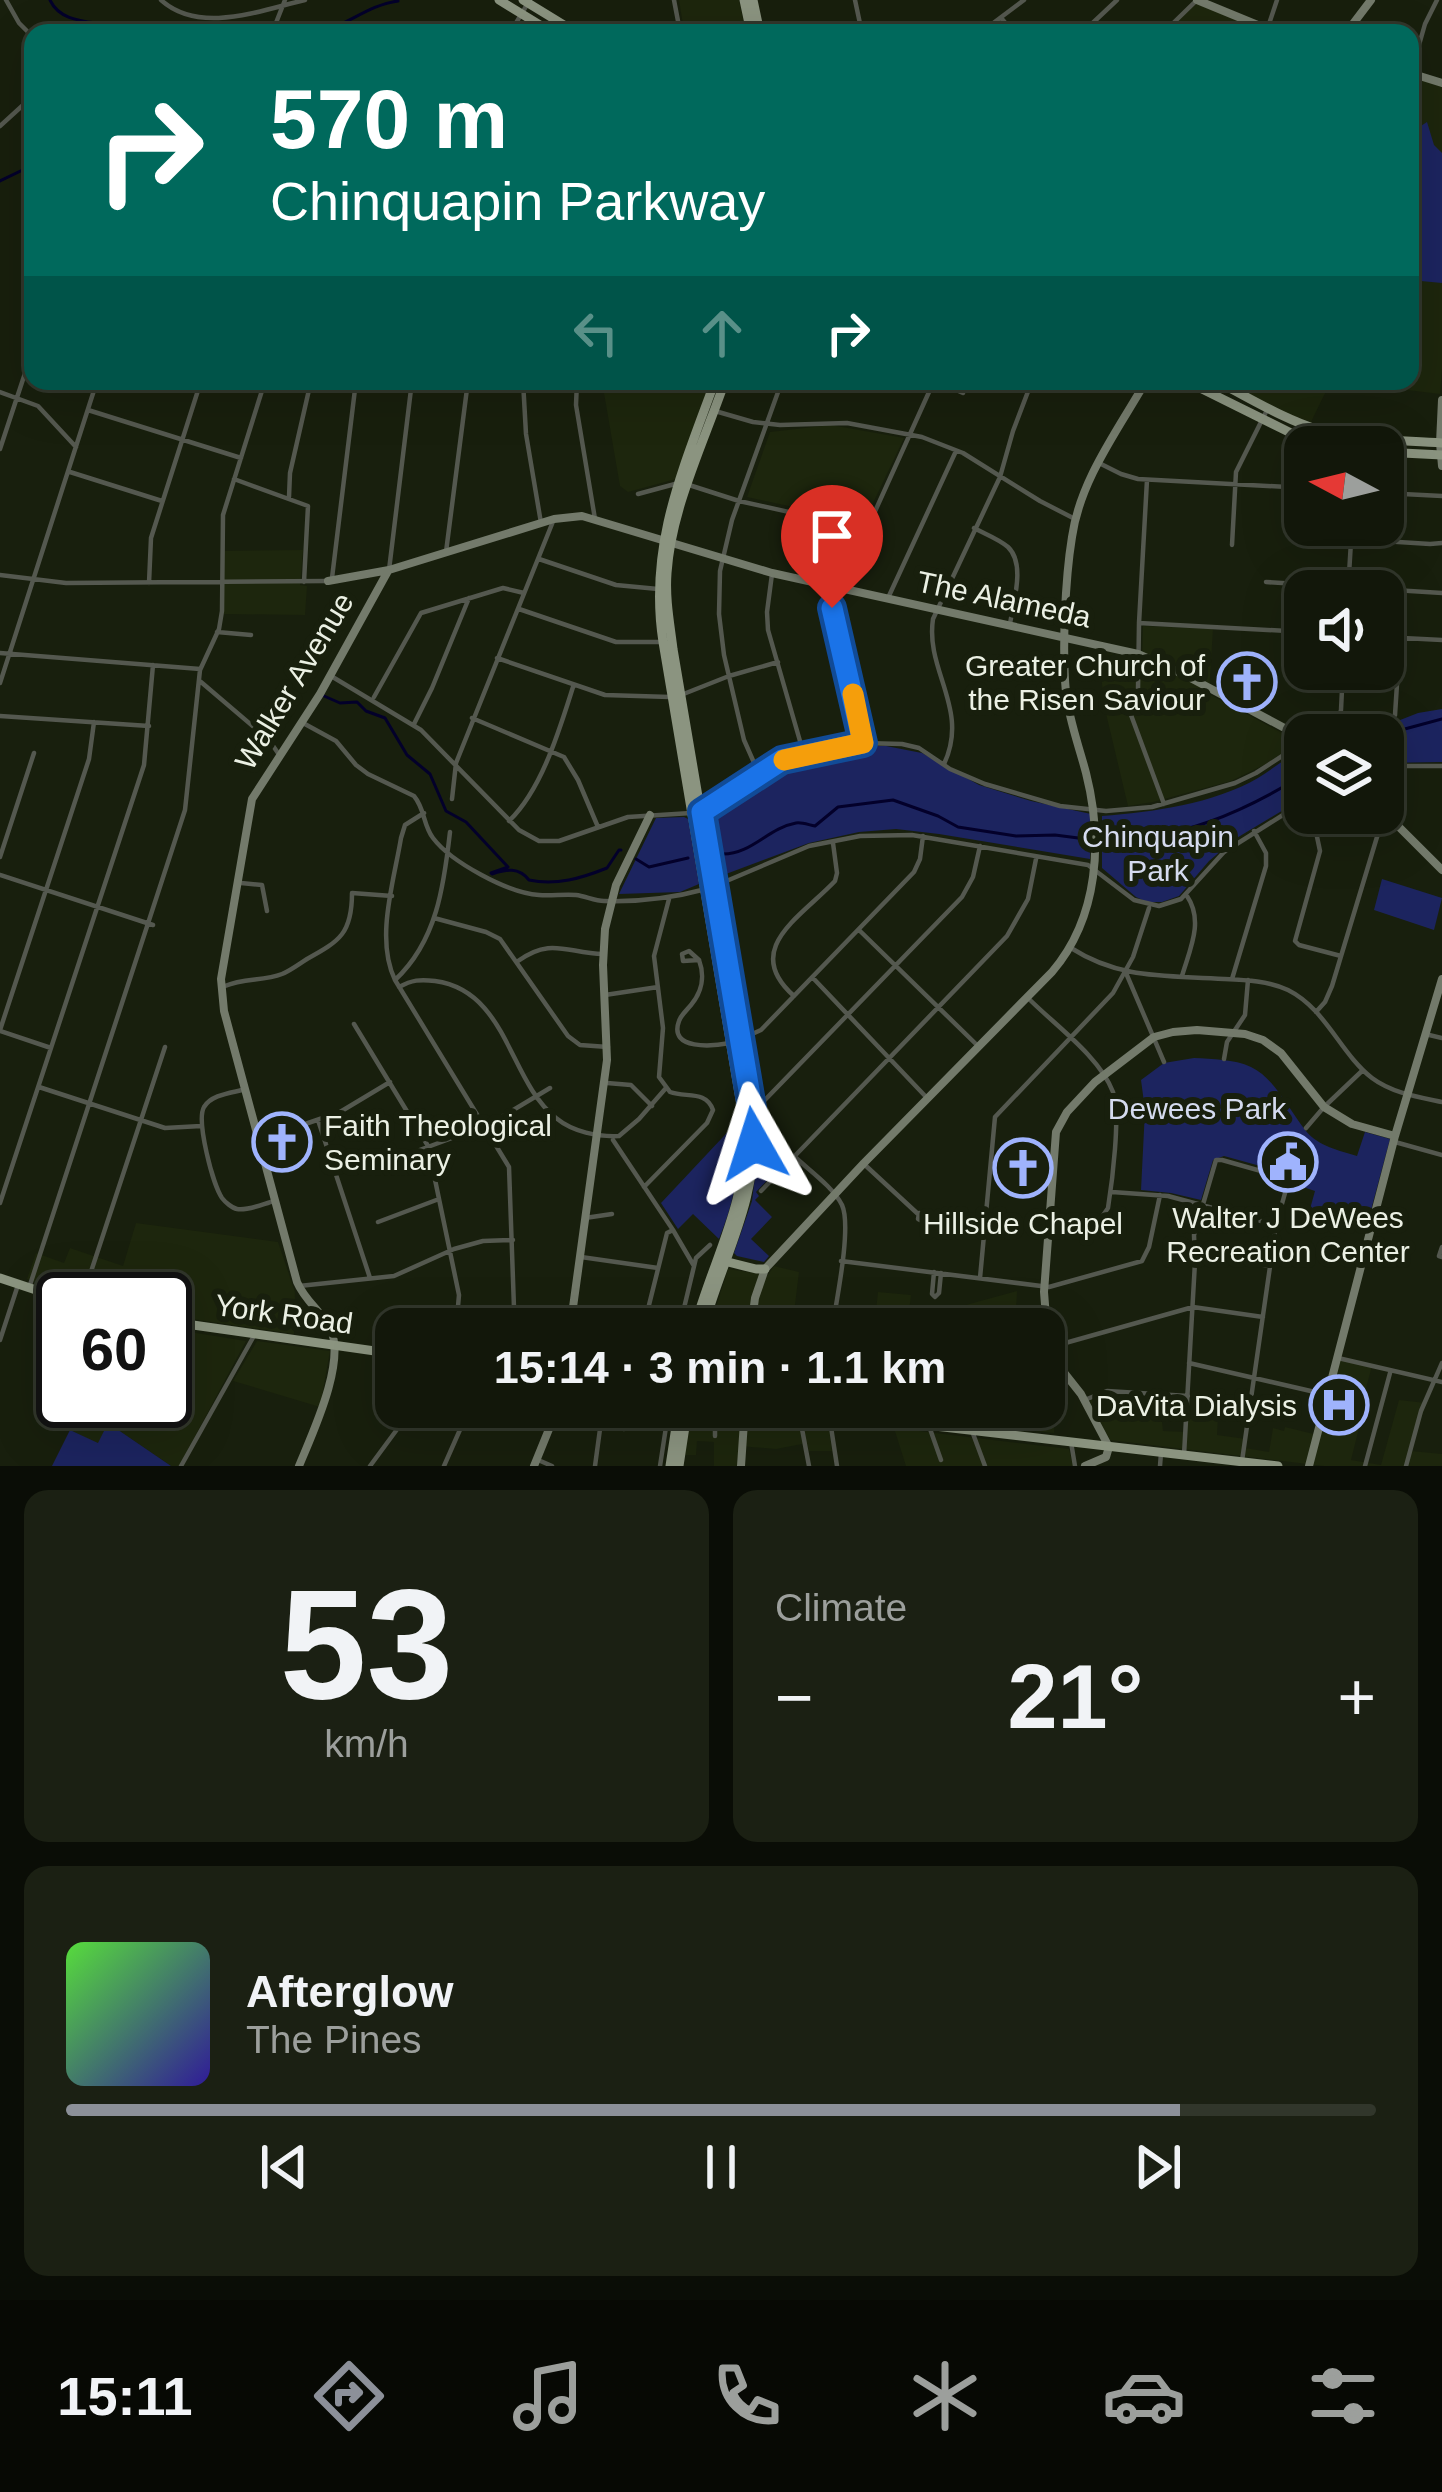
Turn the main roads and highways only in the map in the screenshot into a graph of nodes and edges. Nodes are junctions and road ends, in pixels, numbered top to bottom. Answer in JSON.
{"nodes":[{"id":1,"x":499,"y":0,"type":"edge"},
{"id":2,"x":524,"y":6,"type":"edge"},
{"id":3,"x":559,"y":24,"type":"edge"},
{"id":4,"x":713,"y":390,"type":"edge"},
{"id":5,"x":720,"y":390,"type":"edge"},
{"id":6,"x":1208,"y":390,"type":"edge"},
{"id":7,"x":1230,"y":390,"type":"edge"},
{"id":8,"x":710,"y":410,"type":"junction"},
{"id":9,"x":1266,"y":414,"type":"junction"},
{"id":10,"x":1284,"y":427,"type":"edge"},
{"id":11,"x":1441,"y":449,"type":"edge"},
{"id":12,"x":1404,"y":451,"type":"edge"},
{"id":13,"x":667,"y":543,"type":"junction"},
{"id":14,"x":677,"y":696,"type":"junction"},
{"id":15,"x":736,"y":1041,"type":"junction"},
{"id":16,"x":723,"y":1259,"type":"junction"},
{"id":17,"x":765,"y":1269,"type":"road end"},
{"id":18,"x":0,"y":1277,"type":"edge"},
{"id":19,"x":36,"y":1290,"type":"edge"},
{"id":20,"x":703,"y":1308,"type":"edge"},
{"id":21,"x":710,"y":1308,"type":"edge"},
{"id":22,"x":192,"y":1325,"type":"edge"},
{"id":23,"x":375,"y":1351,"type":"edge"},
{"id":24,"x":679,"y":1428,"type":"edge"},
{"id":25,"x":683,"y":1428,"type":"edge"},
{"id":26,"x":948,"y":1428,"type":"edge"},
{"id":27,"x":1108,"y":1457,"type":"edge"},
{"id":28,"x":1223,"y":1463,"type":"edge"},
{"id":29,"x":670,"y":1466,"type":"edge"},
{"id":30,"x":680,"y":1466,"type":"edge"},
{"id":31,"x":1278,"y":1466,"type":"edge"}],
"edges":[{"from":1,"to":2,"type":"main road"},
{"from":2,"to":3,"type":"main road"},
{"from":4,"to":8,"type":"main road"},
{"from":5,"to":8,"type":"main road"},
{"from":6,"to":9,"type":"main road"},
{"from":7,"to":9,"type":"main road"},
{"from":8,"to":13,"type":"main road"},
{"from":9,"to":10,"type":"main road"},
{"from":9,"to":11,"type":"main road"},
{"from":11,"to":12,"type":"main road"},
{"from":13,"to":14,"type":"main road"},
{"from":13,"to":14,"type":"main road"},
{"from":14,"to":15,"type":"main road"},
{"from":15,"to":16,"type":"main road"},
{"from":15,"to":16,"type":"main road"},
{"from":16,"to":17,"type":"main road"},
{"from":16,"to":20,"type":"main road"},
{"from":16,"to":21,"type":"main road"},
{"from":18,"to":19,"type":"main road"},
{"from":22,"to":23,"type":"main road","name":"York Road"},
{"from":24,"to":29,"type":"main road"},
{"from":25,"to":30,"type":"main road"},
{"from":26,"to":27,"type":"main road"},
{"from":27,"to":28,"type":"main road"},
{"from":28,"to":31,"type":"main road"}]}
